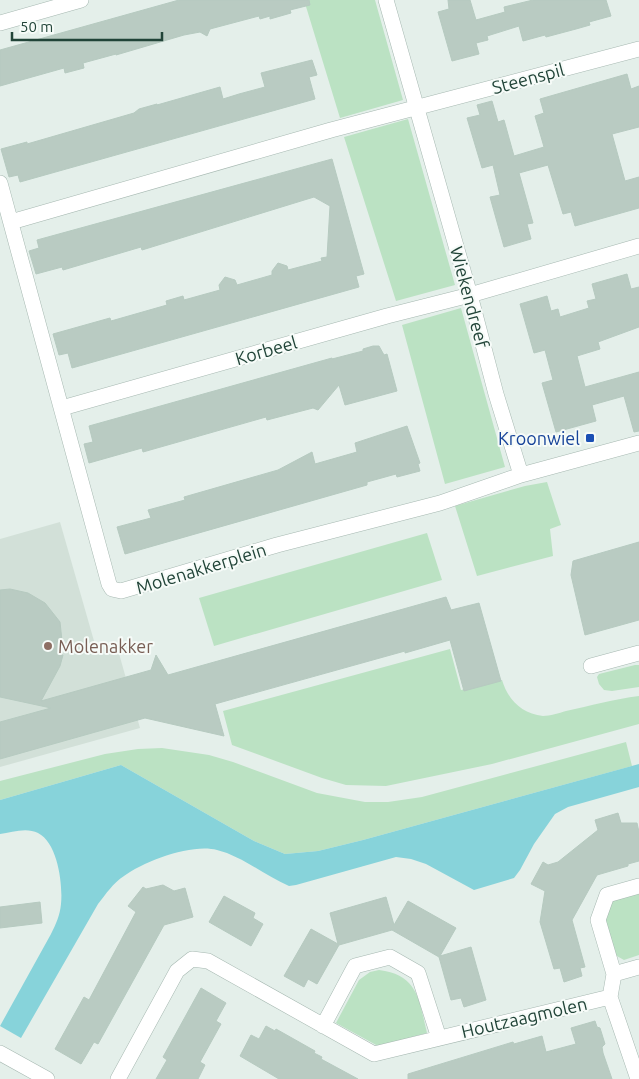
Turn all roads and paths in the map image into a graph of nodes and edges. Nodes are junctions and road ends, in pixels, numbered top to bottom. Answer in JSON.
{"nodes":[{"id":1,"x":81,"y":0,"type":"edge"},
{"id":2,"x":386,"y":0,"type":"edge"},
{"id":3,"x":0,"y":23,"type":"edge"},
{"id":4,"x":639,"y":49,"type":"edge"},
{"id":5,"x":417,"y":107,"type":"junction"},
{"id":6,"x":0,"y":183,"type":"edge"},
{"id":7,"x":11,"y":222,"type":"junction"},
{"id":8,"x":639,"y":246,"type":"edge"},
{"id":9,"x":470,"y":295,"type":"junction"},
{"id":10,"x":62,"y":408,"type":"junction"},
{"id":11,"x":639,"y":443,"type":"edge"},
{"id":12,"x":521,"y":475,"type":"junction"},
{"id":13,"x":639,"y":653,"type":"edge"},
{"id":14,"x":591,"y":666,"type":"dead end"},
{"id":15,"x":639,"y":886,"type":"edge"},
{"id":16,"x":639,"y":967,"type":"edge"},
{"id":17,"x":614,"y":974,"type":"junction"},
{"id":18,"x":610,"y":996,"type":"junction"},
{"id":19,"x":323,"y":1026,"type":"junction"},
{"id":20,"x":438,"y":1038,"type":"junction"},
{"id":21,"x":0,"y":1053,"type":"edge"},
{"id":22,"x":47,"y":1079,"type":"edge"},
{"id":23,"x":118,"y":1079,"type":"edge"},
{"id":24,"x":638,"y":1079,"type":"edge"}],
"edges":[{"from":1,"to":3,"type":"street"},
{"from":2,"to":5,"type":"street","name":"Wiekendreef"},
{"from":4,"to":5,"type":"street","name":"Steenspil"},
{"from":5,"to":7,"type":"street"},
{"from":5,"to":9,"type":"street","name":"Wiekendreef"},
{"from":6,"to":7,"type":"street","name":"Molenakkerplein"},
{"from":7,"to":10,"type":"street","name":"Molenakkerplein"},
{"from":8,"to":9,"type":"street"},
{"from":9,"to":10,"type":"street","name":"Korbeel"},
{"from":9,"to":12,"type":"street","name":"Wiekendreef"},
{"from":10,"to":12,"type":"street","name":"Molenakkerplein"},
{"from":11,"to":12,"type":"street"},
{"from":13,"to":14,"type":"street"},
{"from":15,"to":17,"type":"street","name":"Houtzaagmolen"},
{"from":16,"to":17,"type":"street"},
{"from":17,"to":18,"type":"street","name":"Houtzaagmolen"},
{"from":18,"to":20,"type":"street","name":"Houtzaagmolen"},
{"from":18,"to":24,"type":"street","name":"Houtzaagmolen"},
{"from":19,"to":20,"type":"street","name":"Houtzaagmolen"},
{"from":19,"to":20,"type":"street","name":"Houtzaagmolen"},
{"from":19,"to":23,"type":"street","name":"Houtzaagmolen"},
{"from":21,"to":22,"type":"street"}]}
